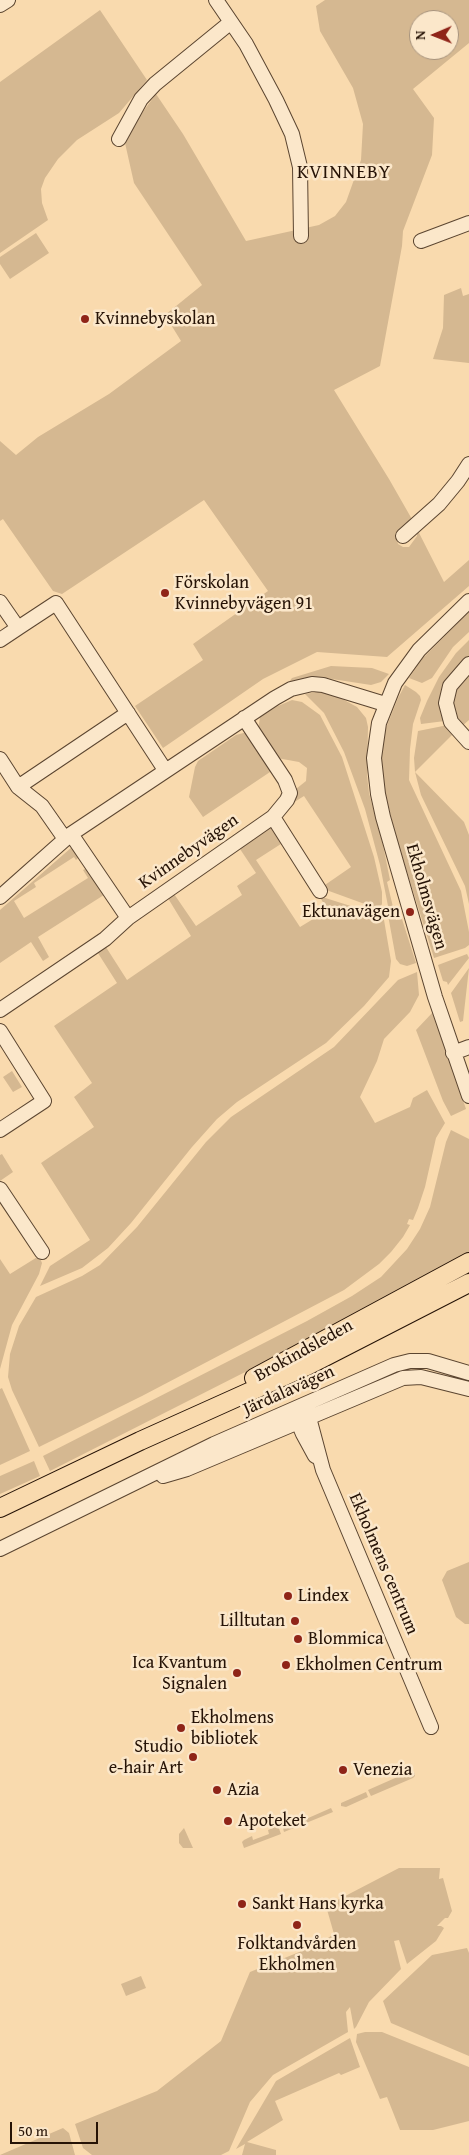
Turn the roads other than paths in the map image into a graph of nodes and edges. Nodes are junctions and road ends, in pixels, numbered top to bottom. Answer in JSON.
{"nodes":[{"id":1,"x":8,"y":0,"type":"edge"},
{"id":2,"x":216,"y":0,"type":"edge"},
{"id":3,"x":0,"y":5,"type":"edge"},
{"id":4,"x":232,"y":22,"type":"junction"},
{"id":5,"x":119,"y":139,"type":"dead end"},
{"id":6,"x":469,"y":223,"type":"edge"},
{"id":7,"x":301,"y":236,"type":"dead end"},
{"id":8,"x":421,"y":241,"type":"dead end"},
{"id":9,"x":469,"y":464,"type":"edge"},
{"id":10,"x":403,"y":536,"type":"dead end"},
{"id":11,"x":469,"y":601,"type":"edge"},
{"id":12,"x":0,"y":602,"type":"edge"},
{"id":13,"x":18,"y":628,"type":"junction"},
{"id":14,"x":0,"y":640,"type":"edge"},
{"id":15,"x":469,"y":664,"type":"edge"},
{"id":16,"x":385,"y":704,"type":"junction"},
{"id":17,"x":128,"y":713,"type":"junction"},
{"id":18,"x":244,"y":718,"type":"junction"},
{"id":19,"x":469,"y":742,"type":"edge"},
{"id":20,"x":0,"y":759,"type":"edge"},
{"id":21,"x":166,"y":770,"type":"junction"},
{"id":22,"x":18,"y":787,"type":"junction"},
{"id":23,"x":272,"y":817,"type":"junction"},
{"id":24,"x":68,"y":837,"type":"junction"},
{"id":25,"x":320,"y":891,"type":"dead end"},
{"id":26,"x":0,"y":897,"type":"edge"},
{"id":27,"x":128,"y":918,"type":"junction"},
{"id":28,"x":0,"y":1010,"type":"edge"},
{"id":29,"x":0,"y":1031,"type":"edge"},
{"id":30,"x":469,"y":1047,"type":"edge"},
{"id":31,"x":453,"y":1053,"type":"junction"},
{"id":32,"x":469,"y":1096,"type":"edge"},
{"id":33,"x":0,"y":1130,"type":"edge"},
{"id":34,"x":0,"y":1189,"type":"edge"},
{"id":35,"x":42,"y":1252,"type":"dead end"},
{"id":36,"x":469,"y":1262,"type":"edge"},
{"id":37,"x":469,"y":1282,"type":"edge"},
{"id":38,"x":469,"y":1295,"type":"edge"},
{"id":39,"x":432,"y":1303,"type":"junction"},
{"id":40,"x":469,"y":1373,"type":"edge"},
{"id":41,"x":469,"y":1389,"type":"edge"},
{"id":42,"x":301,"y":1414,"type":"junction"},
{"id":43,"x":140,"y":1441,"type":"junction"},
{"id":44,"x":0,"y":1508,"type":"edge"},
{"id":45,"x":0,"y":1549,"type":"edge"},
{"id":46,"x":431,"y":1728,"type":"dead end"}],
"edges":[{"from":1,"to":3,"type":"street"},
{"from":2,"to":4,"type":"street"},
{"from":4,"to":5,"type":"street"},
{"from":4,"to":7,"type":"street"},
{"from":6,"to":8,"type":"street"},
{"from":9,"to":10,"type":"street"},
{"from":11,"to":16,"type":"street"},
{"from":12,"to":13,"type":"street"},
{"from":13,"to":14,"type":"street"},
{"from":13,"to":17,"type":"street"},
{"from":15,"to":19,"type":"street"},
{"from":16,"to":18,"type":"street"},
{"from":16,"to":31,"type":"street","name":"Ekholmsvägen"},
{"from":17,"to":21,"type":"street"},
{"from":17,"to":22,"type":"street"},
{"from":18,"to":21,"type":"street"},
{"from":18,"to":23,"type":"street","name":"Kvinnebyvägen"},
{"from":20,"to":22,"type":"street"},
{"from":21,"to":24,"type":"street"},
{"from":22,"to":24,"type":"street"},
{"from":23,"to":25,"type":"street"},
{"from":23,"to":27,"type":"street","name":"Kvinnebyvägen"},
{"from":24,"to":26,"type":"street"},
{"from":24,"to":27,"type":"street"},
{"from":27,"to":28,"type":"street","name":"Kvinnebyvägen"},
{"from":29,"to":33,"type":"street"},
{"from":30,"to":31,"type":"street"},
{"from":31,"to":32,"type":"street","name":"Ekholmsvägen"},
{"from":34,"to":35,"type":"street"},
{"from":36,"to":43,"type":"main road","name":"Brokindsleden"},
{"from":37,"to":39,"type":"main road","name":"Brokindsleden"},
{"from":38,"to":39,"type":"main road"},
{"from":39,"to":43,"type":"main road","name":"Brokindsleden"},
{"from":40,"to":42,"type":"street","name":"Järdalavägen"},
{"from":41,"to":42,"type":"street","name":"Järdalavägen"},
{"from":42,"to":45,"type":"street","name":"Järdalavägen"},
{"from":42,"to":46,"type":"street","name":"Ekholmens centrum"},
{"from":43,"to":44,"type":"main road","name":"Brokindsleden"}]}
